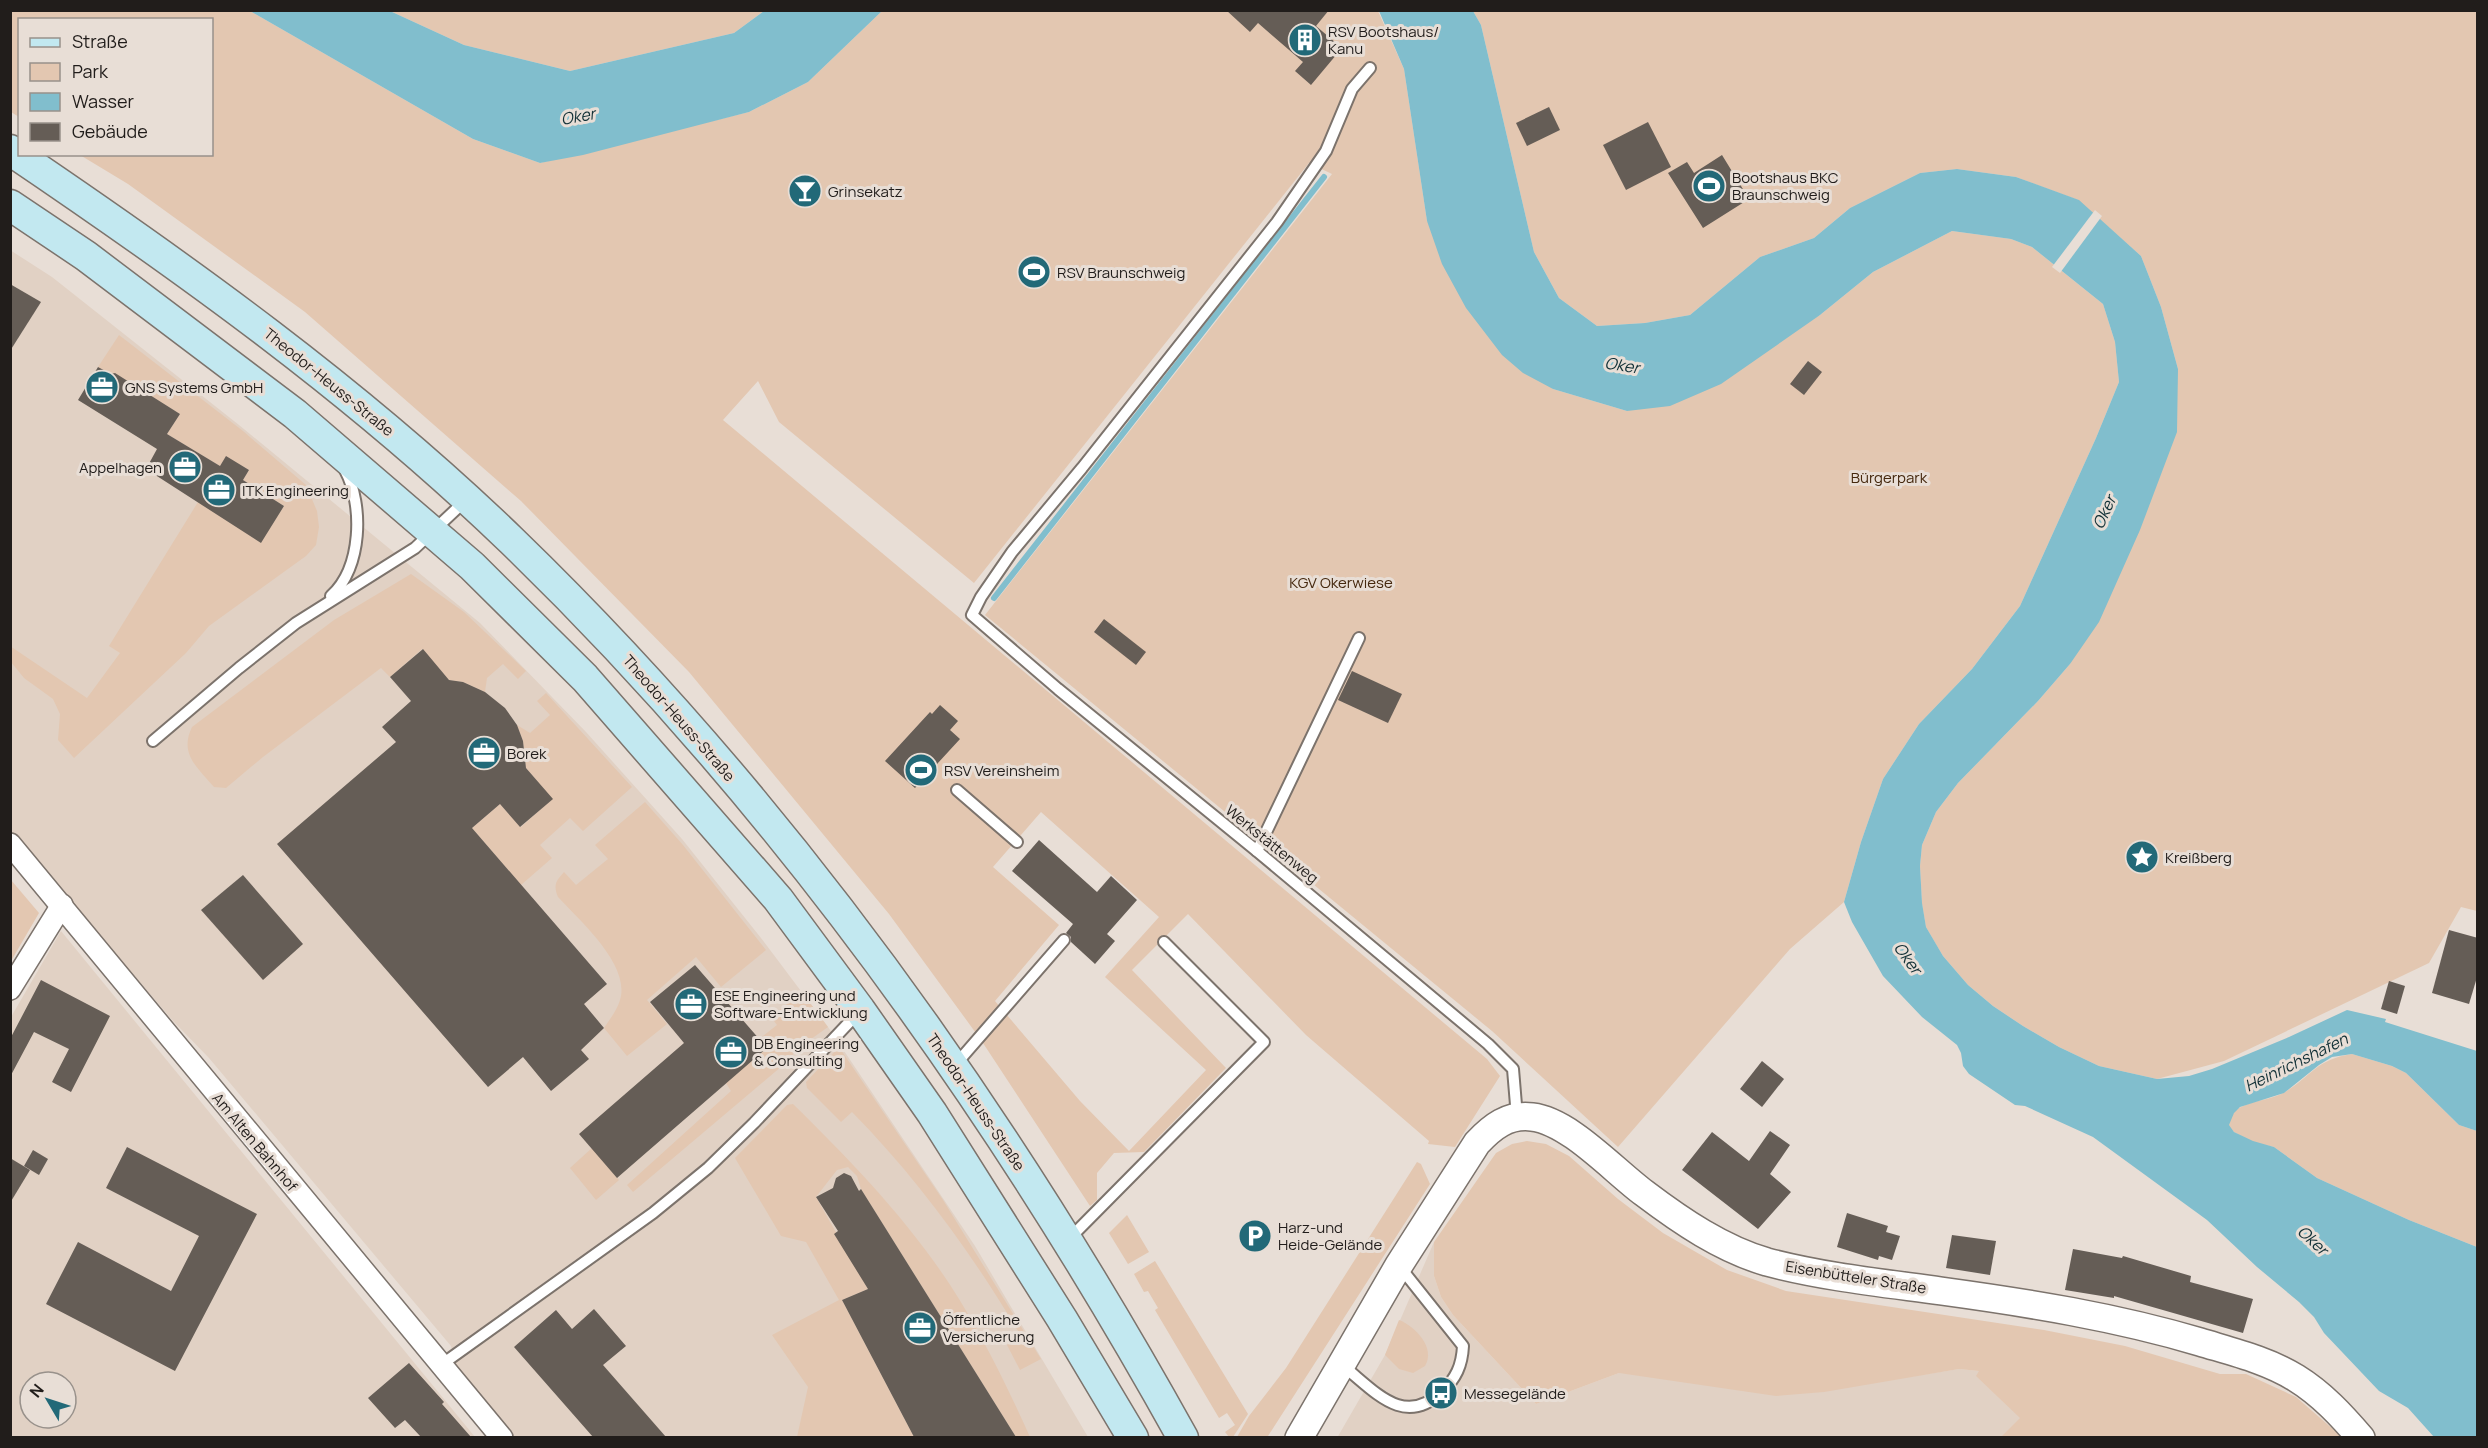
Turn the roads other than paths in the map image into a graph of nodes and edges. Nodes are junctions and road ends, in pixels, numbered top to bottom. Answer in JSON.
{"nodes":[{"id":1,"x":1370,"y":68,"type":"dead end"},
{"id":2,"x":19,"y":156,"type":"edge"},
{"id":3,"x":10,"y":205,"type":"edge"},
{"id":4,"x":295,"y":414,"type":"junction"},
{"id":5,"x":466,"y":500,"type":"junction"},
{"id":6,"x":434,"y":532,"type":"junction"},
{"id":7,"x":296,"y":623,"type":"junction"},
{"id":8,"x":1359,"y":638,"type":"dead end"},
{"id":9,"x":153,"y":741,"type":"dead end"},
{"id":10,"x":957,"y":790,"type":"dead end"},
{"id":11,"x":1017,"y":842,"type":"dead end"},
{"id":12,"x":10,"y":844,"type":"edge"},
{"id":13,"x":1257,"y":851,"type":"junction"},
{"id":14,"x":62,"y":905,"type":"junction"},
{"id":15,"x":1064,"y":940,"type":"dead end"},
{"id":16,"x":1164,"y":942,"type":"dead end"},
{"id":17,"x":10,"y":989,"type":"edge"},
{"id":18,"x":860,"y":1010,"type":"junction"},
{"id":19,"x":954,"y":1066,"type":"junction"},
{"id":20,"x":1517,"y":1117,"type":"junction"},
{"id":21,"x":1068,"y":1240,"type":"junction"},
{"id":22,"x":1399,"y":1265,"type":"junction"},
{"id":23,"x":441,"y":1365,"type":"junction"},
{"id":24,"x":1342,"y":1365,"type":"junction"},
{"id":25,"x":502,"y":1437,"type":"edge"},
{"id":26,"x":1133,"y":1437,"type":"edge"},
{"id":27,"x":1183,"y":1437,"type":"edge"},
{"id":28,"x":1299,"y":1437,"type":"edge"},
{"id":29,"x":2361,"y":1437,"type":"edge"}],
"edges":[{"from":1,"to":13,"type":"lane","name":"Werkstättenweg"},
{"from":2,"to":5,"type":"main road","name":"Theodor-Heuss-Straße"},
{"from":3,"to":4,"type":"main road"},
{"from":4,"to":6,"type":"main road"},
{"from":4,"to":7,"type":"lane"},
{"from":5,"to":6,"type":"lane"},
{"from":5,"to":19,"type":"main road","name":"Theodor-Heuss-Straße"},
{"from":6,"to":7,"type":"lane"},
{"from":6,"to":18,"type":"main road"},
{"from":7,"to":9,"type":"lane"},
{"from":8,"to":13,"type":"lane"},
{"from":10,"to":11,"type":"lane"},
{"from":12,"to":14,"type":"street","name":"Am Alten Bahnhof"},
{"from":13,"to":20,"type":"lane","name":"Werkstättenweg"},
{"from":14,"to":17,"type":"street"},
{"from":14,"to":23,"type":"street","name":"Am Alten Bahnhof"},
{"from":15,"to":19,"type":"lane"},
{"from":16,"to":21,"type":"lane"},
{"from":18,"to":23,"type":"lane"},
{"from":18,"to":26,"type":"main road"},
{"from":19,"to":21,"type":"main road","name":"Theodor-Heuss-Straße"},
{"from":20,"to":22,"type":"street"},
{"from":20,"to":29,"type":"street","name":"Eisenbütteler Straße"},
{"from":21,"to":27,"type":"main road","name":"Theodor-Heuss-Straße"},
{"from":22,"to":24,"type":"street"},
{"from":22,"to":24,"type":"lane"},
{"from":23,"to":25,"type":"street","name":"Am Alten Bahnhof"},
{"from":24,"to":28,"type":"street"}]}
